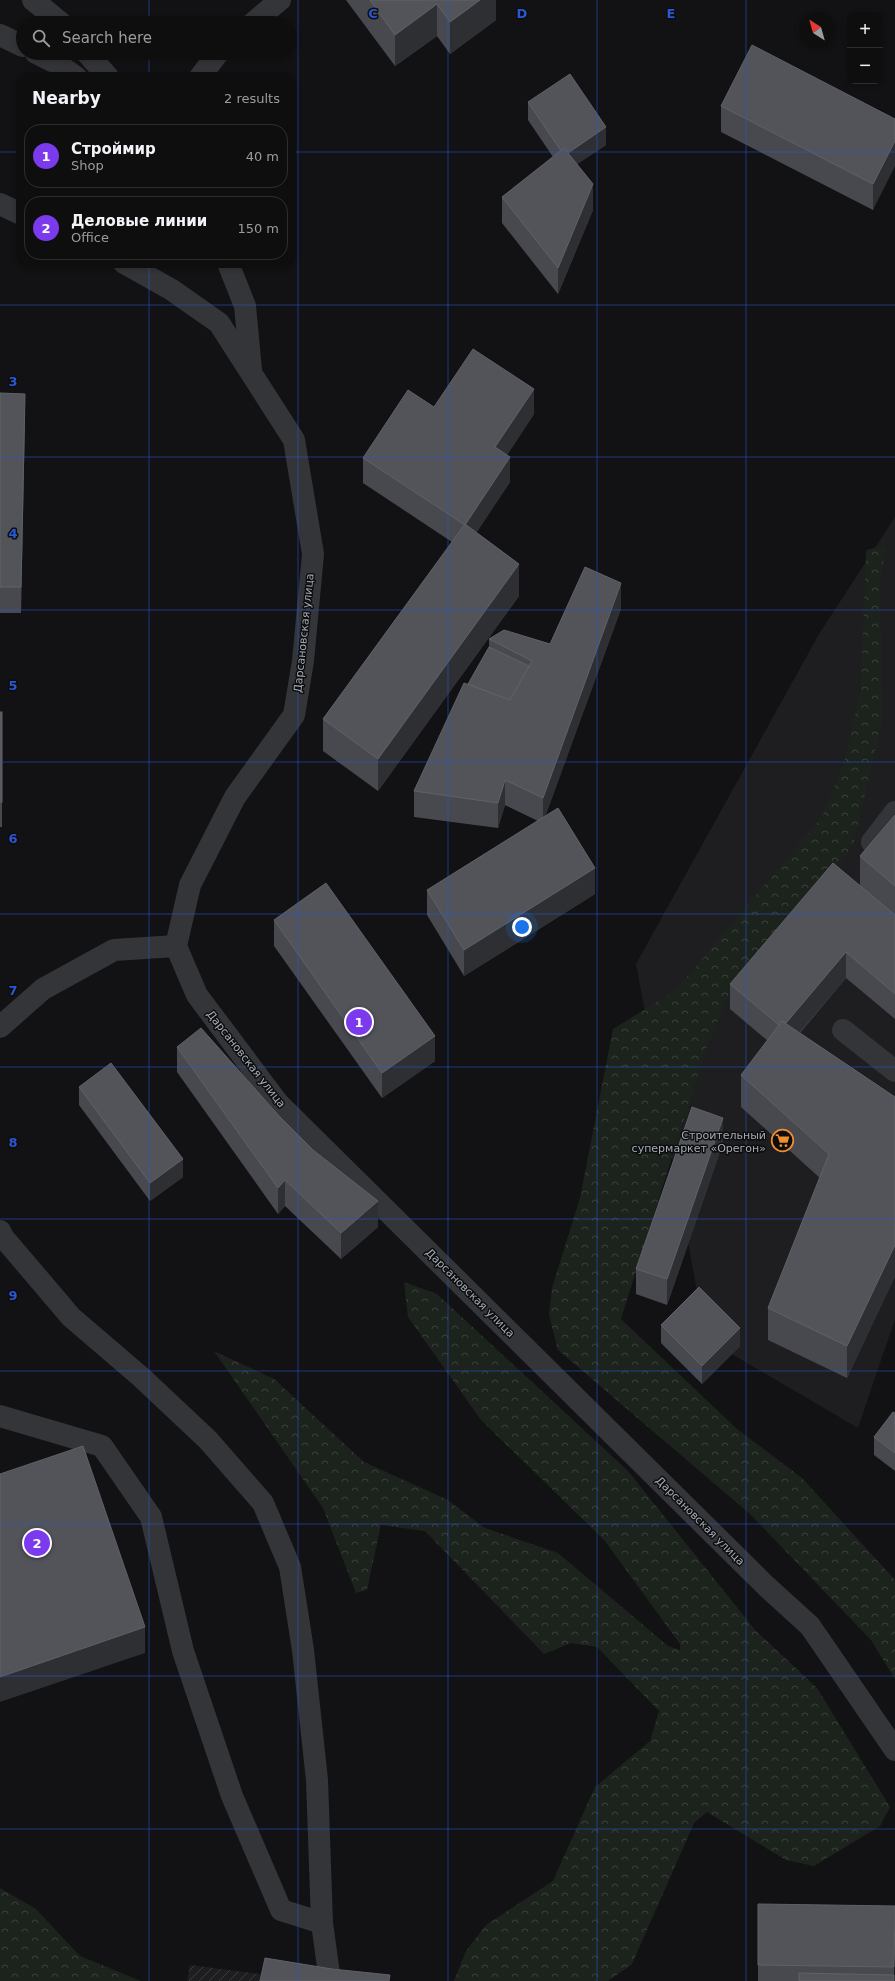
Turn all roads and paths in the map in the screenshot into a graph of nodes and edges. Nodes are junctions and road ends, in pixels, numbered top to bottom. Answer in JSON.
{"nodes":[{"id":1,"x":33,"y":0,"type":"edge"},
{"id":2,"x":280,"y":0,"type":"edge"},
{"id":3,"x":52,"y":16,"type":"edge"},
{"id":4,"x":261,"y":16,"type":"edge"},
{"id":5,"x":0,"y":35,"type":"edge"},
{"id":6,"x":16,"y":43,"type":"edge"},
{"id":7,"x":50,"y":60,"type":"edge"},
{"id":8,"x":93,"y":60,"type":"edge"},
{"id":9,"x":213,"y":60,"type":"edge"},
{"id":10,"x":69,"y":72,"type":"edge"},
{"id":11,"x":104,"y":72,"type":"edge"},
{"id":12,"x":204,"y":72,"type":"edge"},
{"id":13,"x":0,"y":204,"type":"edge"},
{"id":14,"x":16,"y":212,"type":"edge"},
{"id":15,"x":133,"y":268,"type":"edge"},
{"id":16,"x":230,"y":268,"type":"edge"},
{"id":17,"x":251,"y":374,"type":"junction"},
{"id":18,"x":895,"y":812,"type":"edge"},
{"id":19,"x":872,"y":842,"type":"edge"},
{"id":20,"x":176,"y":946,"type":"junction"},
{"id":21,"x":0,"y":1027,"type":"edge"},
{"id":22,"x":843,"y":1030,"type":"dead end"},
{"id":23,"x":895,"y":1070,"type":"edge"},
{"id":24,"x":0,"y":1231,"type":"edge"},
{"id":25,"x":0,"y":1416,"type":"edge"},
{"id":26,"x":895,"y":1750,"type":"edge"},
{"id":27,"x":322,"y":1923,"type":"junction"},
{"id":28,"x":330,"y":1981,"type":"edge"}],
"edges":[{"from":1,"to":3,"type":"street"},
{"from":2,"to":4,"type":"street"},
{"from":5,"to":6,"type":"street"},
{"from":7,"to":10,"type":"street"},
{"from":8,"to":11,"type":"street"},
{"from":9,"to":12,"type":"street"},
{"from":13,"to":14,"type":"street"},
{"from":15,"to":17,"type":"street","name":"Дарсановская улица"},
{"from":16,"to":17,"type":"street"},
{"from":17,"to":20,"type":"street","name":"Дарсановская улица"},
{"from":18,"to":19,"type":"street"},
{"from":20,"to":21,"type":"street"},
{"from":20,"to":26,"type":"street","name":"Дарсановская улица"},
{"from":22,"to":23,"type":"street"},
{"from":24,"to":27,"type":"street"},
{"from":25,"to":27,"type":"street"},
{"from":27,"to":28,"type":"street"}]}
